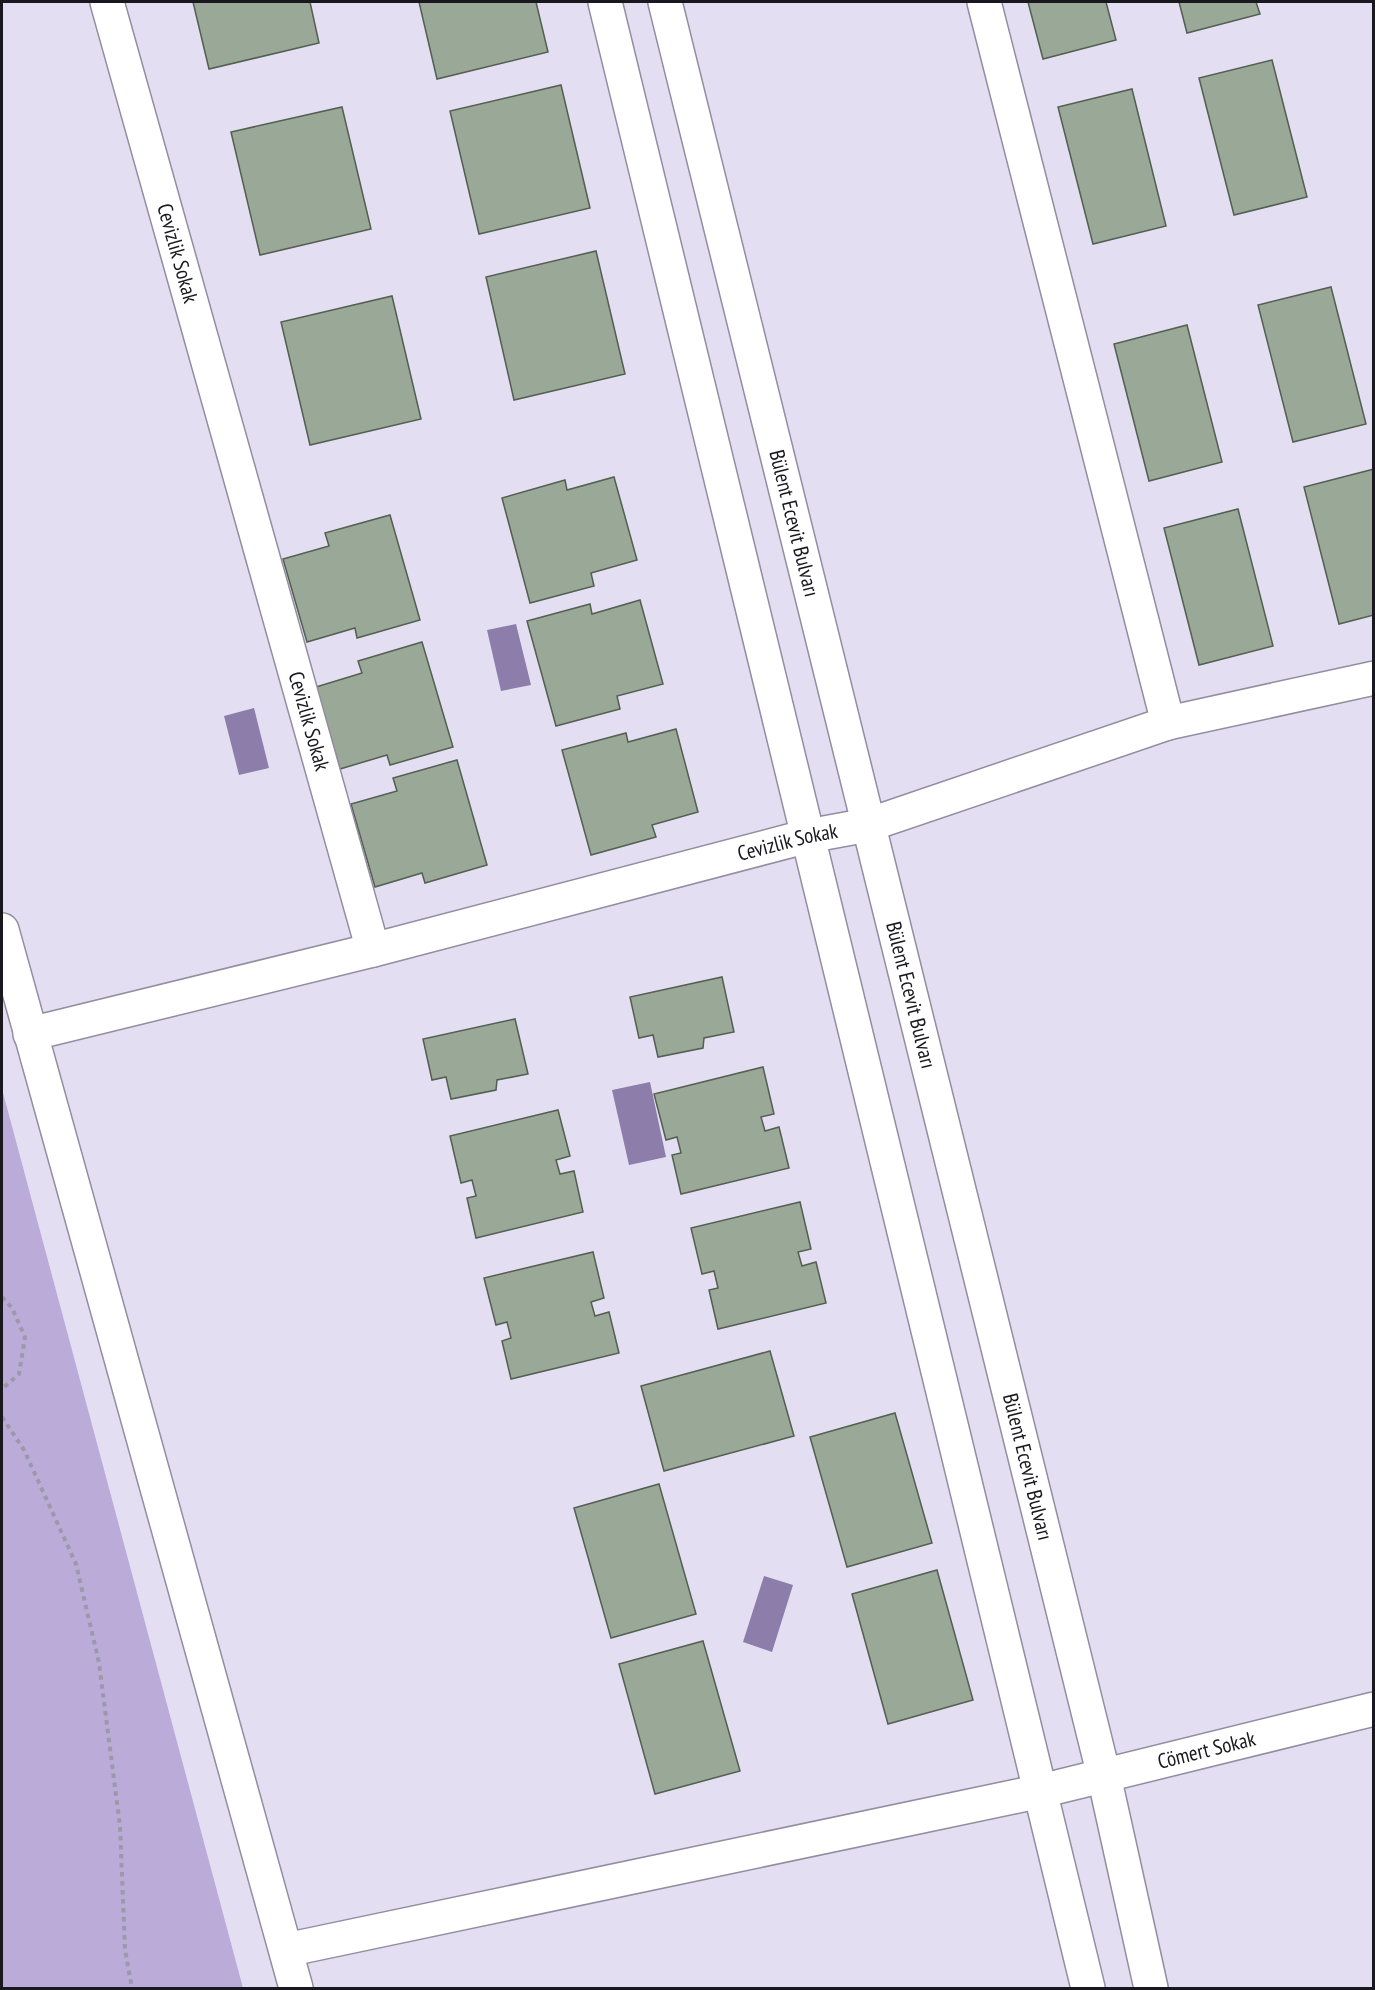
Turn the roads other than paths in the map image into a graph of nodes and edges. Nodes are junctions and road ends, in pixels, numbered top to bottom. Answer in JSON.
{"nodes":[{"id":1,"x":107,"y":2,"type":"edge"},
{"id":2,"x":605,"y":2,"type":"edge"},
{"id":3,"x":665,"y":2,"type":"edge"},
{"id":4,"x":984,"y":2,"type":"edge"},
{"id":5,"x":1374,"y":678,"type":"edge"},
{"id":6,"x":1168,"y":723,"type":"junction"},
{"id":7,"x":868,"y":825,"type":"junction"},
{"id":8,"x":808,"y":836,"type":"junction"},
{"id":9,"x":2,"y":930,"type":"edge"},
{"id":10,"x":373,"y":950,"type":"junction"},
{"id":11,"x":30,"y":1034,"type":"junction"},
{"id":12,"x":1374,"y":1709,"type":"edge"},
{"id":13,"x":1104,"y":1776,"type":"junction"},
{"id":14,"x":1041,"y":1791,"type":"junction"},
{"id":15,"x":286,"y":1950,"type":"junction"},
{"id":16,"x":296,"y":1989,"type":"edge"},
{"id":17,"x":1089,"y":1989,"type":"edge"},
{"id":18,"x":1151,"y":1989,"type":"edge"}],
"edges":[{"from":1,"to":10,"type":"street","name":"Cevizlik Sokak"},
{"from":2,"to":8,"type":"street"},
{"from":3,"to":7,"type":"street","name":"Bülent Ecevit Bulvarı"},
{"from":4,"to":6,"type":"street"},
{"from":5,"to":6,"type":"street","name":"Cevizlik Sokak"},
{"from":6,"to":7,"type":"street","name":"Cevizlik Sokak"},
{"from":7,"to":8,"type":"street","name":"Cevizlik Sokak"},
{"from":7,"to":13,"type":"street","name":"Bülent Ecevit Bulvarı"},
{"from":8,"to":10,"type":"street","name":"Cevizlik Sokak"},
{"from":8,"to":14,"type":"street"},
{"from":9,"to":11,"type":"street"},
{"from":10,"to":11,"type":"street"},
{"from":11,"to":15,"type":"street"},
{"from":12,"to":13,"type":"street","name":"Cömert Sokak"},
{"from":13,"to":14,"type":"street","name":"Cömert Sokak"},
{"from":13,"to":18,"type":"street","name":"Bülent Ecevit Bulvarı"},
{"from":14,"to":15,"type":"street","name":"Cömert Sokak"},
{"from":14,"to":17,"type":"street"},
{"from":15,"to":16,"type":"street"}]}
